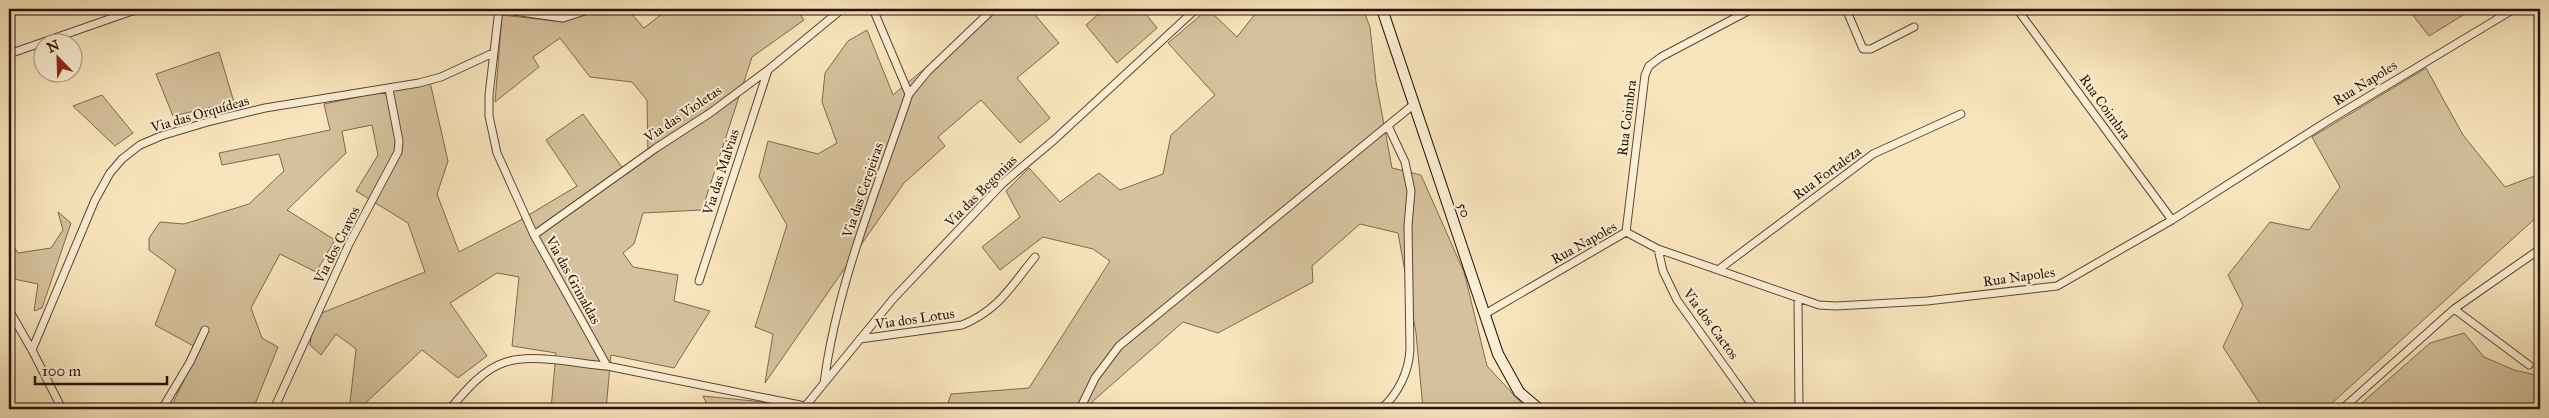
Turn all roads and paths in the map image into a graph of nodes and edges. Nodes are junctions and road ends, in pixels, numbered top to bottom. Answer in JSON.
{"nodes":[{"id":1,"x":138,"y":9,"type":"edge"},
{"id":2,"x":499,"y":9,"type":"edge"},
{"id":3,"x":591,"y":9,"type":"edge"},
{"id":4,"x":842,"y":9,"type":"edge"},
{"id":5,"x":873,"y":9,"type":"edge"},
{"id":6,"x":993,"y":9,"type":"edge"},
{"id":7,"x":1196,"y":9,"type":"edge"},
{"id":8,"x":1752,"y":9,"type":"edge"},
{"id":9,"x":1846,"y":9,"type":"edge"},
{"id":10,"x":2017,"y":9,"type":"edge"},
{"id":11,"x":2514,"y":9,"type":"edge"},
{"id":12,"x":1385,"y":10,"type":"edge"},
{"id":13,"x":1914,"y":27,"type":"dead end"},
{"id":14,"x":493,"y":53,"type":"junction"},
{"id":15,"x":9,"y":54,"type":"edge"},
{"id":16,"x":768,"y":70,"type":"junction"},
{"id":17,"x":389,"y":89,"type":"junction"},
{"id":18,"x":909,"y":94,"type":"junction"},
{"id":19,"x":1413,"y":105,"type":"junction"},
{"id":20,"x":1961,"y":114,"type":"dead end"},
{"id":21,"x":1388,"y":126,"type":"junction"},
{"id":22,"x":2172,"y":220,"type":"junction"},
{"id":23,"x":1626,"y":232,"type":"junction"},
{"id":24,"x":534,"y":235,"type":"junction"},
{"id":25,"x":1658,"y":249,"type":"junction"},
{"id":26,"x":2540,"y":249,"type":"edge"},
{"id":27,"x":1035,"y":257,"type":"dead end"},
{"id":28,"x":1718,"y":270,"type":"junction"},
{"id":29,"x":699,"y":281,"type":"dead end"},
{"id":30,"x":1798,"y":299,"type":"junction"},
{"id":31,"x":9,"y":310,"type":"edge"},
{"id":32,"x":2454,"y":310,"type":"junction"},
{"id":33,"x":1485,"y":314,"type":"junction"},
{"id":34,"x":205,"y":330,"type":"dead end"},
{"id":35,"x":860,"y":339,"type":"junction"},
{"id":36,"x":32,"y":350,"type":"junction"},
{"id":37,"x":2529,"y":365,"type":"dead end"},
{"id":38,"x":607,"y":366,"type":"junction"},
{"id":39,"x":823,"y":385,"type":"junction"},
{"id":40,"x":806,"y":408,"type":"edge"},
{"id":41,"x":62,"y":409,"type":"edge"},
{"id":42,"x":162,"y":409,"type":"edge"},
{"id":43,"x":274,"y":409,"type":"edge"},
{"id":44,"x":450,"y":409,"type":"edge"},
{"id":45,"x":1080,"y":409,"type":"edge"},
{"id":46,"x":1381,"y":409,"type":"edge"},
{"id":47,"x":1539,"y":409,"type":"edge"},
{"id":48,"x":1756,"y":409,"type":"edge"},
{"id":49,"x":1799,"y":409,"type":"edge"},
{"id":50,"x":2342,"y":409,"type":"edge"}],
"edges":[{"from":1,"to":15,"type":"street"},
{"from":2,"to":3,"type":"street"},
{"from":2,"to":14,"type":"street","name":"Via das Grinaldas"},
{"from":4,"to":16,"type":"street","name":"Via das Violetas"},
{"from":5,"to":18,"type":"street"},
{"from":6,"to":18,"type":"street"},
{"from":7,"to":35,"type":"street","name":"Via das Begonias"},
{"from":8,"to":23,"type":"street","name":"Rua Coimbra"},
{"from":9,"to":13,"type":"street"},
{"from":10,"to":22,"type":"street","name":"Rua Coimbra"},
{"from":11,"to":22,"type":"street","name":"Rua Napoles"},
{"from":12,"to":19,"type":"main road","name":"50"},
{"from":14,"to":17,"type":"street","name":"Via das Orquídeas"},
{"from":14,"to":24,"type":"street","name":"Via das Grinaldas"},
{"from":16,"to":24,"type":"street","name":"Via das Violetas"},
{"from":16,"to":29,"type":"street","name":"Via das Malvias"},
{"from":17,"to":36,"type":"street","name":"Via das Orquídeas"},
{"from":17,"to":43,"type":"street","name":"Via dos Cravos"},
{"from":18,"to":39,"type":"street","name":"Via das Cerejeiras"},
{"from":19,"to":21,"type":"street"},
{"from":19,"to":33,"type":"main road","name":"50"},
{"from":20,"to":28,"type":"street","name":"Rua Fortaleza"},
{"from":21,"to":45,"type":"street"},
{"from":21,"to":46,"type":"street"},
{"from":22,"to":30,"type":"street","name":"Rua Napoles"},
{"from":23,"to":25,"type":"street","name":"Rua Napoles"},
{"from":23,"to":33,"type":"street","name":"Rua Napoles"},
{"from":24,"to":38,"type":"street","name":"Via das Grinaldas"},
{"from":25,"to":28,"type":"street","name":"Rua Napoles"},
{"from":25,"to":48,"type":"street","name":"Via dos Cactos"},
{"from":26,"to":32,"type":"street"},
{"from":27,"to":35,"type":"street","name":"Via dos Lotus"},
{"from":28,"to":30,"type":"street","name":"Rua Napoles"},
{"from":30,"to":49,"type":"street"},
{"from":31,"to":36,"type":"street"},
{"from":32,"to":37,"type":"street"},
{"from":32,"to":50,"type":"street"},
{"from":33,"to":47,"type":"main road","name":"50"},
{"from":34,"to":42,"type":"street"},
{"from":35,"to":39,"type":"street","name":"Via das Begonias"},
{"from":36,"to":41,"type":"street"},
{"from":38,"to":40,"type":"street"},
{"from":38,"to":44,"type":"street"},
{"from":39,"to":40,"type":"street","name":"Via das Begonias"}]}
